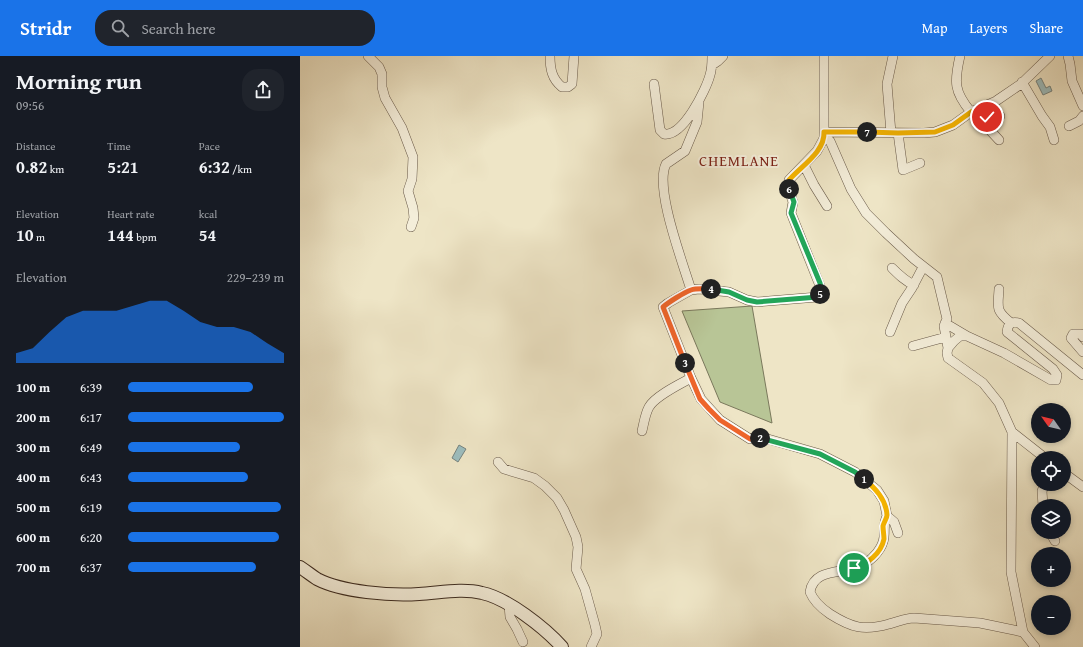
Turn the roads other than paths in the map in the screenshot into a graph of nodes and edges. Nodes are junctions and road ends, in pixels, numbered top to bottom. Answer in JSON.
{"nodes":[{"id":1,"x":368,"y":56,"type":"edge"},
{"id":2,"x":550,"y":56,"type":"edge"},
{"id":3,"x":574,"y":56,"type":"edge"},
{"id":4,"x":723,"y":56,"type":"edge"},
{"id":5,"x":824,"y":56,"type":"edge"},
{"id":6,"x":893,"y":56,"type":"edge"},
{"id":7,"x":960,"y":56,"type":"edge"},
{"id":8,"x":1050,"y":56,"type":"edge"},
{"id":9,"x":1068,"y":56,"type":"edge"},
{"id":10,"x":712,"y":60,"type":"edge"},
{"id":11,"x":1022,"y":82,"type":"junction"},
{"id":12,"x":654,"y":84,"type":"dead end"},
{"id":13,"x":699,"y":102,"type":"junction"},
{"id":14,"x":986,"y":105,"type":"junction"},
{"id":15,"x":1083,"y":106,"type":"edge"},
{"id":16,"x":971,"y":112,"type":"junction"},
{"id":17,"x":1000,"y":116,"type":"dead end"},
{"id":18,"x":1083,"y":116,"type":"edge"},
{"id":19,"x":1070,"y":126,"type":"dead end"},
{"id":20,"x":894,"y":133,"type":"junction"},
{"id":21,"x":824,"y":135,"type":"junction"},
{"id":22,"x":999,"y":140,"type":"dead end"},
{"id":23,"x":1054,"y":140,"type":"dead end"},
{"id":24,"x":920,"y":163,"type":"dead end"},
{"id":25,"x":804,"y":165,"type":"junction"},
{"id":26,"x":827,"y":206,"type":"dead end"},
{"id":27,"x":411,"y":227,"type":"dead end"},
{"id":28,"x":924,"y":267,"type":"junction"},
{"id":29,"x":892,"y":268,"type":"dead end"},
{"id":30,"x":914,"y":285,"type":"junction"},
{"id":31,"x":999,"y":289,"type":"dead end"},
{"id":32,"x":691,"y":290,"type":"junction"},
{"id":33,"x":945,"y":323,"type":"junction"},
{"id":34,"x":1011,"y":323,"type":"junction"},
{"id":35,"x":890,"y":332,"type":"dead end"},
{"id":36,"x":967,"y":336,"type":"junction"},
{"id":37,"x":946,"y":337,"type":"junction"},
{"id":38,"x":1083,"y":337,"type":"edge"},
{"id":39,"x":913,"y":346,"type":"dead end"},
{"id":40,"x":948,"y":348,"type":"junction"},
{"id":41,"x":1083,"y":352,"type":"edge"},
{"id":42,"x":1083,"y":375,"type":"edge"},
{"id":43,"x":691,"y":378,"type":"junction"},
{"id":44,"x":642,"y":431,"type":"dead end"},
{"id":45,"x":1012,"y":432,"type":"junction"},
{"id":46,"x":1036,"y":451,"type":"edge"},
{"id":47,"x":498,"y":462,"type":"dead end"},
{"id":48,"x":1071,"y":478,"type":"edge"},
{"id":49,"x":1083,"y":487,"type":"edge"},
{"id":50,"x":887,"y":516,"type":"junction"},
{"id":51,"x":898,"y":533,"type":"dead end"},
{"id":52,"x":300,"y":567,"type":"edge"},
{"id":53,"x":509,"y":605,"type":"junction"},
{"id":54,"x":1023,"y":632,"type":"junction"},
{"id":55,"x":523,"y":642,"type":"dead end"},
{"id":56,"x":562,"y":647,"type":"edge"},
{"id":57,"x":591,"y":647,"type":"edge"},
{"id":58,"x":1035,"y":647,"type":"edge"}],
"edges":[{"from":1,"to":27,"type":"street"},
{"from":2,"to":3,"type":"street"},
{"from":4,"to":10,"type":"street"},
{"from":5,"to":21,"type":"street"},
{"from":6,"to":20,"type":"street"},
{"from":7,"to":16,"type":"street"},
{"from":8,"to":11,"type":"street"},
{"from":9,"to":15,"type":"street"},
{"from":10,"to":13,"type":"street"},
{"from":11,"to":14,"type":"street"},
{"from":11,"to":23,"type":"street"},
{"from":12,"to":13,"type":"street"},
{"from":13,"to":32,"type":"street"},
{"from":14,"to":16,"type":"street"},
{"from":14,"to":17,"type":"street"},
{"from":14,"to":22,"type":"street"},
{"from":16,"to":20,"type":"street"},
{"from":18,"to":19,"type":"street"},
{"from":20,"to":21,"type":"street"},
{"from":20,"to":24,"type":"street"},
{"from":21,"to":25,"type":"street"},
{"from":21,"to":28,"type":"street"},
{"from":25,"to":26,"type":"street"},
{"from":25,"to":32,"type":"street"},
{"from":28,"to":30,"type":"street"},
{"from":28,"to":33,"type":"street"},
{"from":29,"to":30,"type":"street"},
{"from":30,"to":35,"type":"street"},
{"from":31,"to":34,"type":"street"},
{"from":32,"to":43,"type":"street"},
{"from":33,"to":36,"type":"street"},
{"from":33,"to":37,"type":"street"},
{"from":34,"to":36,"type":"street"},
{"from":34,"to":42,"type":"street"},
{"from":36,"to":40,"type":"street"},
{"from":37,"to":39,"type":"street"},
{"from":37,"to":40,"type":"street"},
{"from":38,"to":41,"type":"street"},
{"from":40,"to":45,"type":"street"},
{"from":43,"to":44,"type":"street"},
{"from":43,"to":50,"type":"street"},
{"from":45,"to":46,"type":"street"},
{"from":45,"to":54,"type":"street"},
{"from":47,"to":57,"type":"street"},
{"from":48,"to":49,"type":"street"},
{"from":50,"to":51,"type":"street"},
{"from":50,"to":54,"type":"street"},
{"from":52,"to":53,"type":"street"},
{"from":53,"to":55,"type":"street"},
{"from":53,"to":56,"type":"street"},
{"from":54,"to":58,"type":"street"}]}
